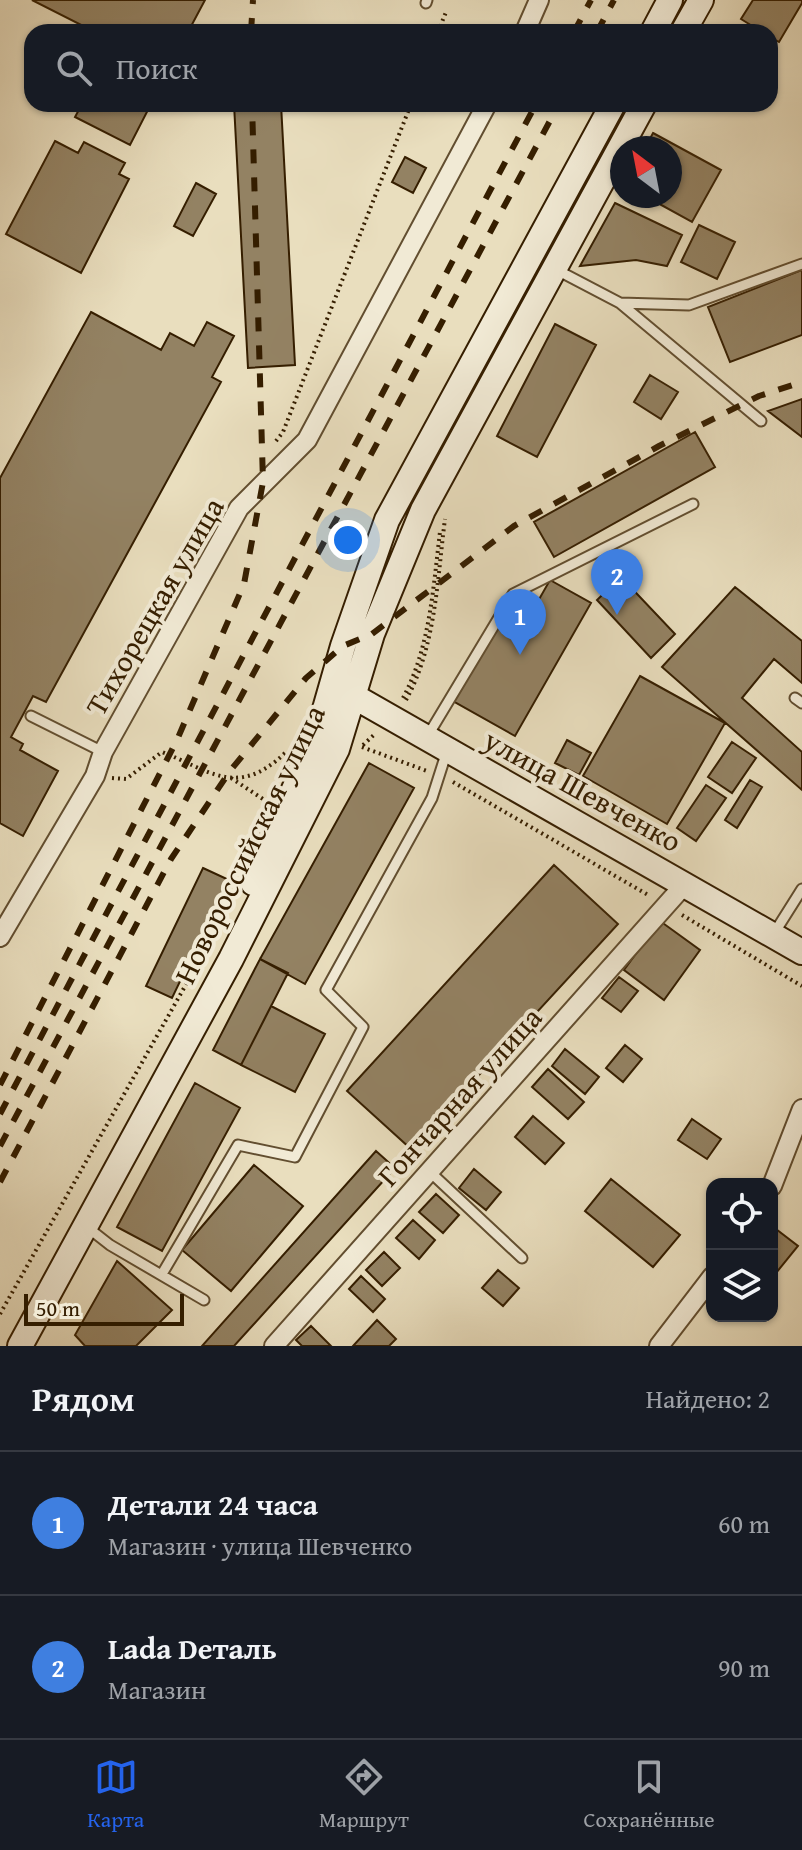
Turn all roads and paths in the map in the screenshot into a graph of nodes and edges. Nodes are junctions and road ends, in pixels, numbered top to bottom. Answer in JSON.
{"nodes":[{"id":1,"x":539,"y":0,"type":"edge"},
{"id":2,"x":670,"y":0,"type":"edge"},
{"id":3,"x":701,"y":0,"type":"edge"},
{"id":4,"x":446,"y":12,"type":"dead end"},
{"id":5,"x":441,"y":24,"type":"edge"},
{"id":6,"x":528,"y":24,"type":"edge"},
{"id":7,"x":657,"y":24,"type":"edge"},
{"id":8,"x":688,"y":24,"type":"edge"},
{"id":9,"x":408,"y":112,"type":"edge"},
{"id":10,"x":483,"y":112,"type":"edge"},
{"id":11,"x":609,"y":112,"type":"edge"},
{"id":12,"x":640,"y":112,"type":"edge"},
{"id":13,"x":802,"y":264,"type":"edge"},
{"id":14,"x":555,"y":269,"type":"junction"},
{"id":15,"x":620,"y":303,"type":"junction"},
{"id":16,"x":761,"y":421,"type":"dead end"},
{"id":17,"x":269,"y":448,"type":"dead end"},
{"id":18,"x":693,"y":504,"type":"dead end"},
{"id":19,"x":449,"y":505,"type":"dead end"},
{"id":20,"x":442,"y":518,"type":"dead end"},
{"id":21,"x":332,"y":684,"type":"junction"},
{"id":22,"x":355,"y":698,"type":"junction"},
{"id":23,"x":31,"y":716,"type":"dead end"},
{"id":24,"x":393,"y":719,"type":"junction"},
{"id":25,"x":363,"y":745,"type":"junction"},
{"id":26,"x":436,"y":745,"type":"junction"},
{"id":27,"x":287,"y":751,"type":"dead end"},
{"id":28,"x":103,"y":752,"type":"junction"},
{"id":29,"x":357,"y":753,"type":"dead end"},
{"id":30,"x":95,"y":776,"type":"junction"},
{"id":31,"x":439,"y":776,"type":"junction"},
{"id":32,"x":231,"y":778,"type":"junction"},
{"id":33,"x":270,"y":803,"type":"dead end"},
{"id":34,"x":685,"y":884,"type":"junction"},
{"id":35,"x":802,"y":889,"type":"edge"},
{"id":36,"x":237,"y":893,"type":"dead end"},
{"id":37,"x":666,"y":905,"type":"junction"},
{"id":38,"x":773,"y":935,"type":"junction"},
{"id":39,"x":0,"y":937,"type":"edge"},
{"id":40,"x":802,"y":952,"type":"edge"},
{"id":41,"x":802,"y":986,"type":"edge"},
{"id":42,"x":802,"y":1109,"type":"edge"},
{"id":43,"x":429,"y":1171,"type":"junction"},
{"id":44,"x":775,"y":1178,"type":"edge"},
{"id":45,"x":87,"y":1227,"type":"junction"},
{"id":46,"x":522,"y":1258,"type":"dead end"},
{"id":47,"x":162,"y":1274,"type":"junction"},
{"id":48,"x":706,"y":1285,"type":"edge"},
{"id":49,"x":204,"y":1300,"type":"dead end"},
{"id":50,"x":0,"y":1314,"type":"edge"},
{"id":51,"x":5,"y":1346,"type":"edge"},
{"id":52,"x":20,"y":1346,"type":"edge"},
{"id":53,"x":274,"y":1346,"type":"edge"},
{"id":54,"x":659,"y":1346,"type":"edge"}],
"edges":[{"from":1,"to":6,"type":"street"},
{"from":2,"to":7,"type":"main road"},
{"from":3,"to":8,"type":"main road"},
{"from":4,"to":5,"type":"path"},
{"from":9,"to":17,"type":"path"},
{"from":10,"to":28,"type":"street","name":"Тихорецкая улица"},
{"from":11,"to":21,"type":"main road","name":"Новороссийская улица"},
{"from":12,"to":14,"type":"main road","name":"Новороссийская улица"},
{"from":13,"to":15,"type":"lane"},
{"from":14,"to":15,"type":"lane"},
{"from":14,"to":22,"type":"main road","name":"Новороссийская улица"},
{"from":15,"to":16,"type":"lane"},
{"from":18,"to":26,"type":"lane"},
{"from":19,"to":24,"type":"path"},
{"from":20,"to":24,"type":"path"},
{"from":21,"to":22,"type":"main road","name":"улица Шевченко"},
{"from":21,"to":51,"type":"main road","name":"Новороссийская улица"},
{"from":22,"to":24,"type":"main road","name":"улица Шевченко"},
{"from":22,"to":45,"type":"main road","name":"Новороссийская улица"},
{"from":23,"to":28,"type":"lane"},
{"from":24,"to":25,"type":"path"},
{"from":24,"to":26,"type":"main road","name":"улица Шевченко"},
{"from":25,"to":29,"type":"path"},
{"from":25,"to":31,"type":"path"},
{"from":26,"to":31,"type":"lane"},
{"from":26,"to":34,"type":"main road","name":"улица Шевченко"},
{"from":27,"to":32,"type":"path"},
{"from":28,"to":30,"type":"street","name":"Тихорецкая улица"},
{"from":30,"to":32,"type":"path"},
{"from":30,"to":39,"type":"street","name":"Тихорецкая улица"},
{"from":31,"to":37,"type":"path"},
{"from":31,"to":47,"type":"lane"},
{"from":32,"to":33,"type":"path"},
{"from":34,"to":37,"type":"street","name":"Гончарная улица"},
{"from":34,"to":38,"type":"main road","name":"улица Шевченко"},
{"from":35,"to":38,"type":"lane"},
{"from":36,"to":50,"type":"path"},
{"from":37,"to":41,"type":"path"},
{"from":37,"to":43,"type":"street","name":"Гончарная улица"},
{"from":38,"to":40,"type":"main road","name":"улица Шевченко"},
{"from":42,"to":44,"type":"street"},
{"from":43,"to":46,"type":"lane"},
{"from":43,"to":53,"type":"street","name":"Гончарная улица"},
{"from":45,"to":47,"type":"lane"},
{"from":45,"to":52,"type":"main road","name":"Новороссийская улица"},
{"from":47,"to":49,"type":"lane"},
{"from":48,"to":54,"type":"street"}]}
